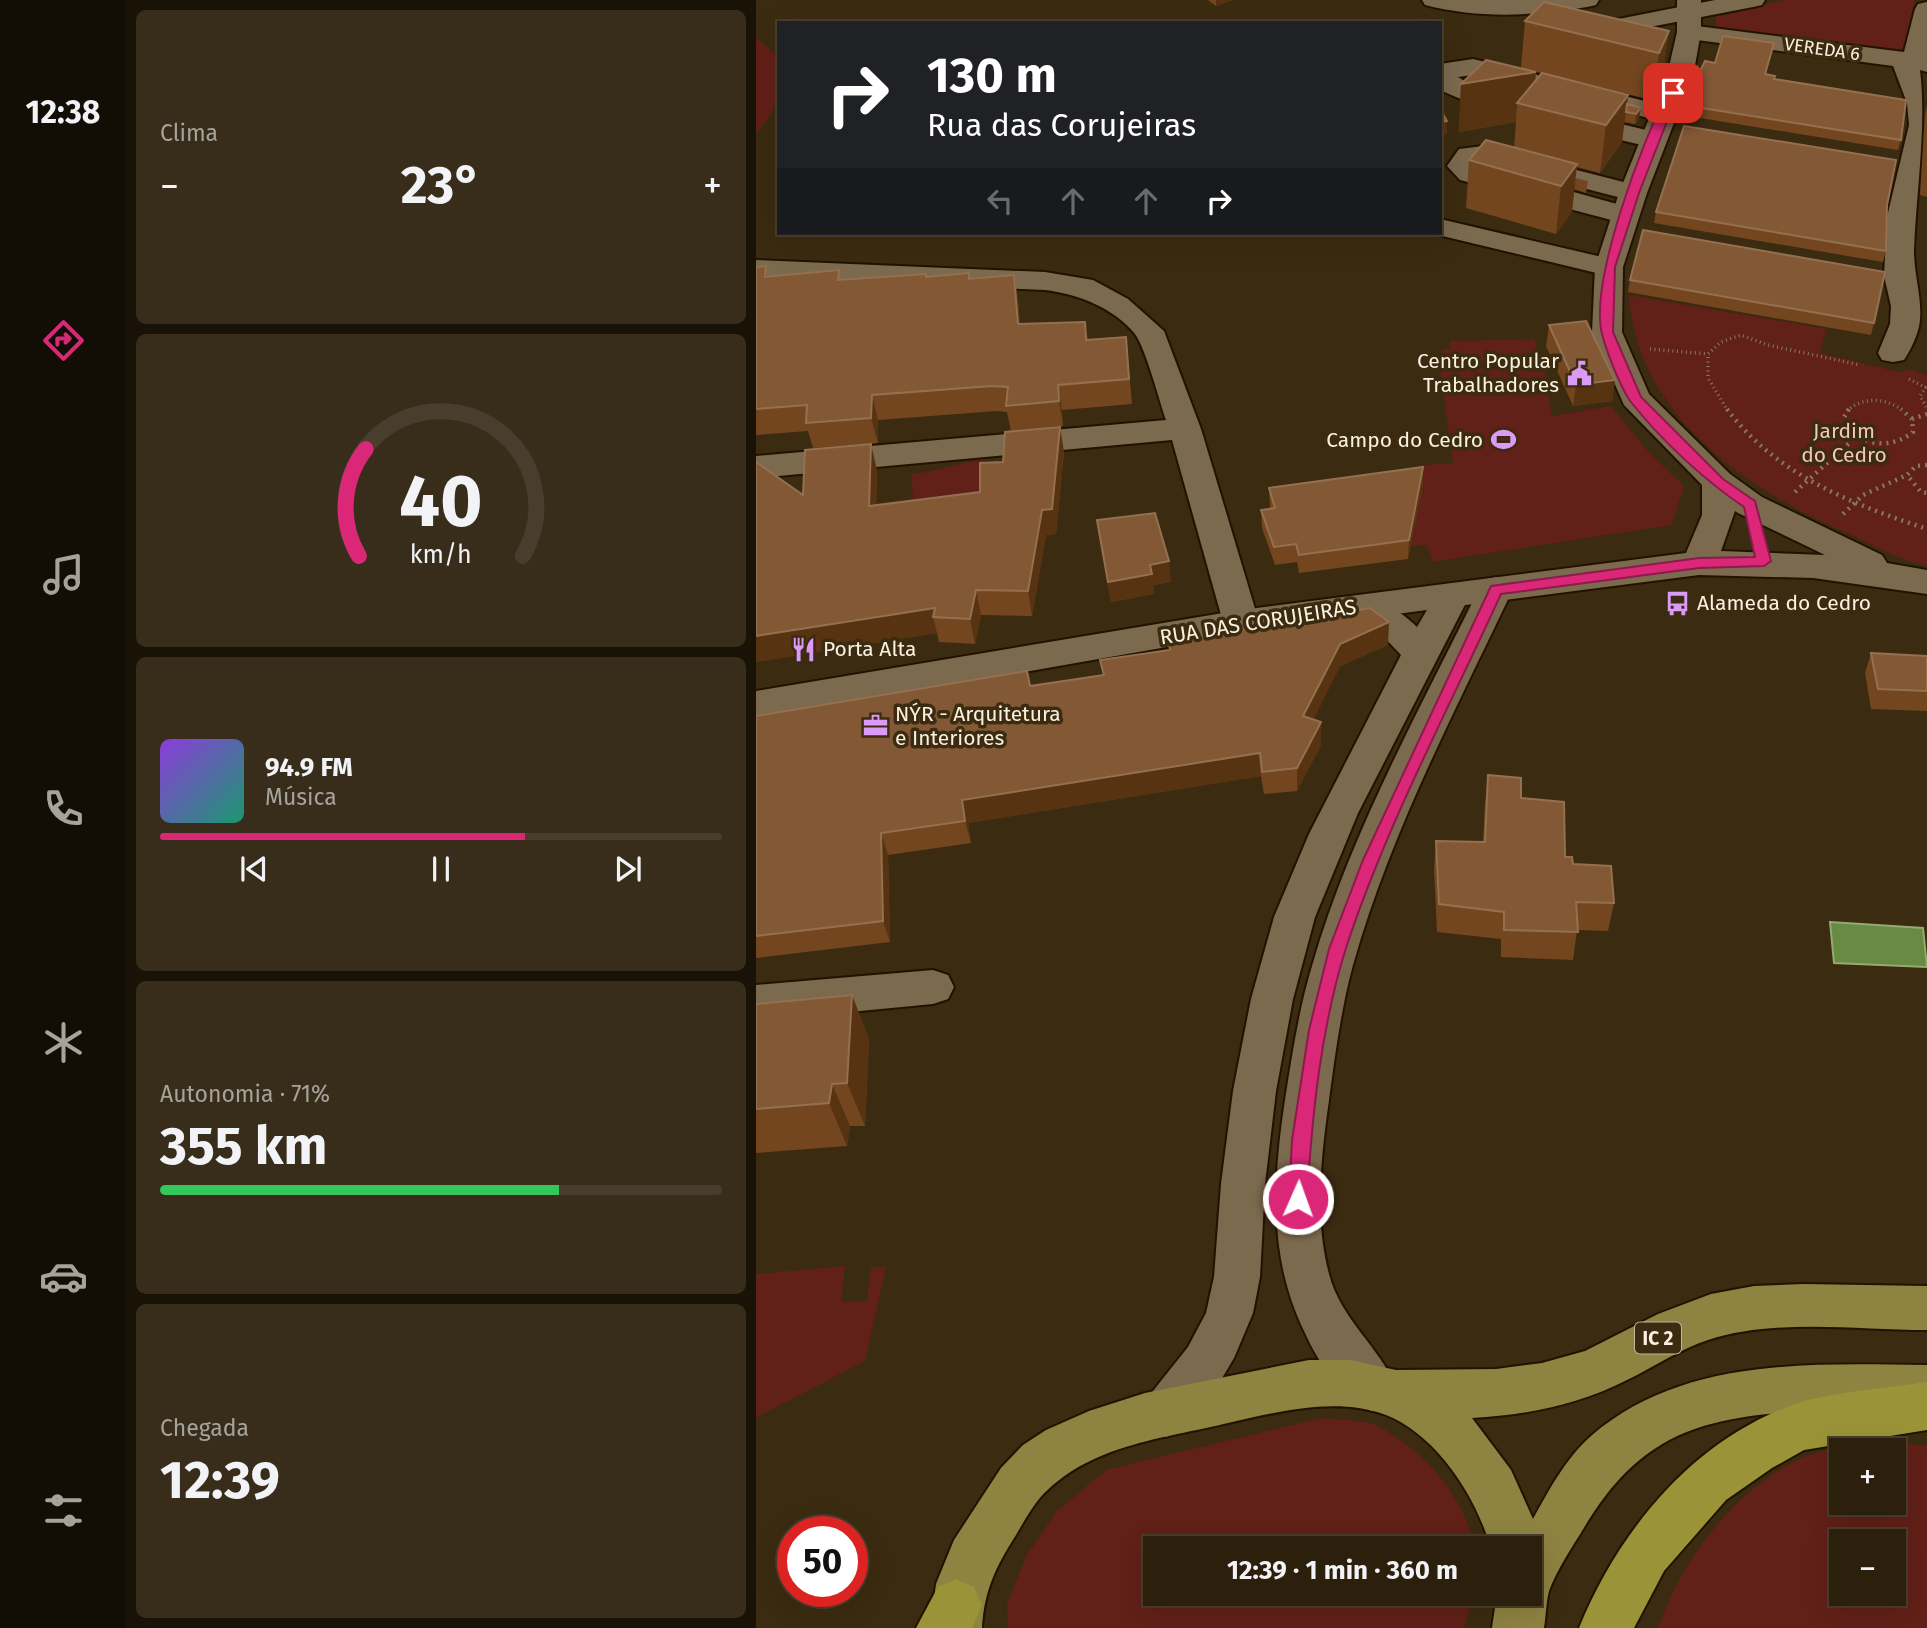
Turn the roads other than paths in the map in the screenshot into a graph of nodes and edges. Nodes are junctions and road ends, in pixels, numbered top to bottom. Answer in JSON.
{"nodes":[{"id":1,"x":1434,"y":0,"type":"edge"},
{"id":2,"x":1587,"y":0,"type":"edge"},
{"id":3,"x":1753,"y":0,"type":"edge"},
{"id":4,"x":1927,"y":9,"type":"edge"},
{"id":5,"x":1689,"y":15,"type":"edge"},
{"id":6,"x":1599,"y":52,"type":"edge"},
{"id":7,"x":1915,"y":62,"type":"edge"},
{"id":8,"x":1651,"y":65,"type":"edge"},
{"id":9,"x":1681,"y":71,"type":"junction"},
{"id":10,"x":1667,"y":126,"type":"junction"},
{"id":11,"x":1632,"y":218,"type":"junction"},
{"id":12,"x":1914,"y":221,"type":"edge"},
{"id":13,"x":1442,"y":227,"type":"edge"},
{"id":14,"x":1609,"y":267,"type":"junction"},
{"id":15,"x":756,"y":269,"type":"edge"},
{"id":16,"x":1916,"y":327,"type":"edge"},
{"id":17,"x":1887,"y":364,"type":"road end"},
{"id":18,"x":1185,"y":429,"type":"junction"},
{"id":19,"x":756,"y":467,"type":"edge"},
{"id":20,"x":1718,"y":482,"type":"junction"},
{"id":21,"x":1750,"y":505,"type":"junction"},
{"id":22,"x":1764,"y":561,"type":"junction"},
{"id":23,"x":1699,"y":563,"type":"junction"},
{"id":24,"x":1911,"y":578,"type":"edge"},
{"id":25,"x":1475,"y":592,"type":"junction"},
{"id":26,"x":1341,"y":609,"type":"junction"},
{"id":27,"x":1241,"y":622,"type":"junction"},
{"id":28,"x":1419,"y":652,"type":"junction"},
{"id":29,"x":756,"y":705,"type":"edge"},
{"id":30,"x":933,"y":986,"type":"dead end"},
{"id":31,"x":756,"y":1003,"type":"edge"},
{"id":32,"x":1927,"y":1308,"type":"edge"},
{"id":33,"x":1927,"y":1389,"type":"edge"},
{"id":34,"x":1384,"y":1390,"type":"junction"},
{"id":35,"x":1927,"y":1406,"type":"edge"},
{"id":36,"x":1166,"y":1413,"type":"junction"},
{"id":37,"x":1513,"y":1536,"type":"edge"},
{"id":38,"x":1542,"y":1554,"type":"edge"},
{"id":39,"x":1521,"y":1606,"type":"edge"},
{"id":40,"x":951,"y":1620,"type":"edge"},
{"id":41,"x":1518,"y":1628,"type":"edge"},
{"id":42,"x":1605,"y":1628,"type":"edge"}],
"edges":[{"from":1,"to":2,"type":"street"},
{"from":3,"to":5,"type":"street"},
{"from":4,"to":7,"type":"street"},
{"from":5,"to":6,"type":"street"},
{"from":5,"to":7,"type":"street","name":"VEREDA 6"},
{"from":5,"to":9,"type":"street"},
{"from":7,"to":12,"type":"street"},
{"from":8,"to":9,"type":"street"},
{"from":9,"to":10,"type":"street"},
{"from":10,"to":10,"type":"street"},
{"from":10,"to":11,"type":"street"},
{"from":11,"to":11,"type":"street"},
{"from":11,"to":14,"type":"street"},
{"from":12,"to":16,"type":"street"},
{"from":13,"to":14,"type":"street"},
{"from":14,"to":20,"type":"street"},
{"from":15,"to":18,"type":"street"},
{"from":16,"to":17,"type":"street"},
{"from":18,"to":19,"type":"street"},
{"from":18,"to":27,"type":"street"},
{"from":20,"to":21,"type":"street"},
{"from":20,"to":23,"type":"street"},
{"from":21,"to":22,"type":"street"},
{"from":21,"to":24,"type":"street"},
{"from":22,"to":23,"type":"street","name":"RUA DAS CORUJEIRAS"},
{"from":22,"to":24,"type":"street"},
{"from":23,"to":25,"type":"street","name":"RUA DAS CORUJEIRAS"},
{"from":25,"to":26,"type":"street","name":"RUA DAS CORUJEIRAS"},
{"from":25,"to":28,"type":"street"},
{"from":25,"to":34,"type":"street"},
{"from":26,"to":27,"type":"street","name":"RUA DAS CORUJEIRAS"},
{"from":26,"to":28,"type":"street"},
{"from":27,"to":29,"type":"street","name":"RUA DAS CORUJEIRAS"},
{"from":28,"to":36,"type":"street"},
{"from":30,"to":31,"type":"street"},
{"from":32,"to":34,"type":"main road","number":"IC 2"},
{"from":33,"to":38,"type":"main road"},
{"from":34,"to":36,"type":"main road"},
{"from":34,"to":37,"type":"main road"},
{"from":35,"to":42,"type":"highway"},
{"from":36,"to":40,"type":"main road"},
{"from":39,"to":41,"type":"main road"}]}
